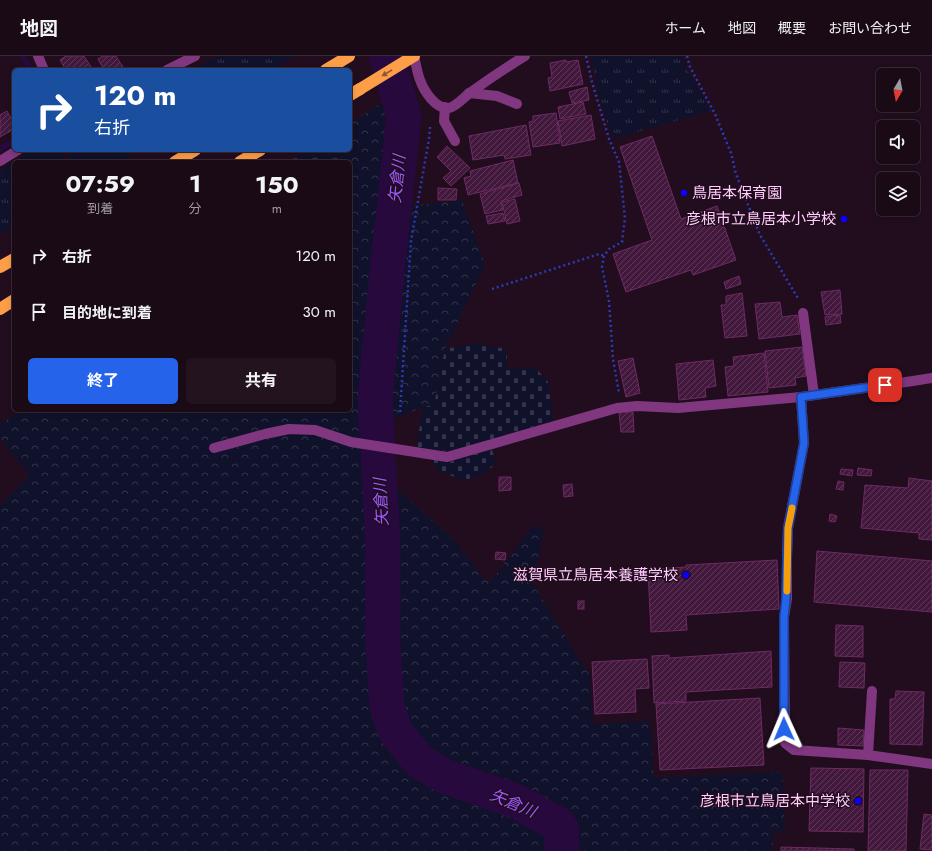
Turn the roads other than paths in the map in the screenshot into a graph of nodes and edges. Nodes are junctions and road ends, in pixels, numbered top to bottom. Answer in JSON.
{"nodes":[{"id":1,"x":38,"y":56,"type":"edge"},
{"id":2,"x":195,"y":56,"type":"edge"},
{"id":3,"x":349,"y":56,"type":"edge"},
{"id":4,"x":414,"y":56,"type":"edge"},
{"id":5,"x":525,"y":56,"type":"edge"},
{"id":6,"x":43,"y":68,"type":"edge"},
{"id":7,"x":171,"y":68,"type":"edge"},
{"id":8,"x":329,"y":68,"type":"edge"},
{"id":9,"x":355,"y":92,"type":"edge"},
{"id":10,"x":469,"y":93,"type":"junction"},
{"id":11,"x":517,"y":104,"type":"dead end"},
{"id":12,"x":445,"y":107,"type":"junction"},
{"id":13,"x":455,"y":141,"type":"dead end"},
{"id":14,"x":15,"y":152,"type":"edge"},
{"id":15,"x":192,"y":152,"type":"edge"},
{"id":16,"x":257,"y":152,"type":"edge"},
{"id":17,"x":178,"y":160,"type":"edge"},
{"id":18,"x":243,"y":160,"type":"edge"},
{"id":19,"x":0,"y":161,"type":"edge"},
{"id":20,"x":12,"y":260,"type":"edge"},
{"id":21,"x":0,"y":267,"type":"edge"},
{"id":22,"x":12,"y":301,"type":"edge"},
{"id":23,"x":0,"y":309,"type":"edge"},
{"id":24,"x":803,"y":313,"type":"road end"},
{"id":25,"x":932,"y":378,"type":"edge"},
{"id":26,"x":814,"y":395,"type":"junction"},
{"id":27,"x":801,"y":397,"type":"junction"},
{"id":28,"x":214,"y":448,"type":"dead end"},
{"id":29,"x":872,"y":691,"type":"dead end"},
{"id":30,"x":868,"y":755,"type":"junction"},
{"id":31,"x":932,"y":764,"type":"edge"}],
"edges":[{"from":1,"to":6,"type":"street"},
{"from":2,"to":7,"type":"street"},
{"from":3,"to":8,"type":"highway"},
{"from":4,"to":9,"type":"highway","one_way":true,"bridge":true},
{"from":4,"to":12,"type":"street"},
{"from":5,"to":10,"type":"street"},
{"from":10,"to":11,"type":"street"},
{"from":10,"to":12,"type":"street"},
{"from":12,"to":13,"type":"street"},
{"from":14,"to":19,"type":"street"},
{"from":15,"to":17,"type":"highway"},
{"from":16,"to":18,"type":"highway"},
{"from":20,"to":21,"type":"highway"},
{"from":22,"to":23,"type":"highway"},
{"from":24,"to":26,"type":"street"},
{"from":25,"to":26,"type":"street"},
{"from":26,"to":27,"type":"street"},
{"from":27,"to":28,"type":"street"},
{"from":27,"to":30,"type":"street"},
{"from":29,"to":30,"type":"street"},
{"from":30,"to":31,"type":"street"}]}
